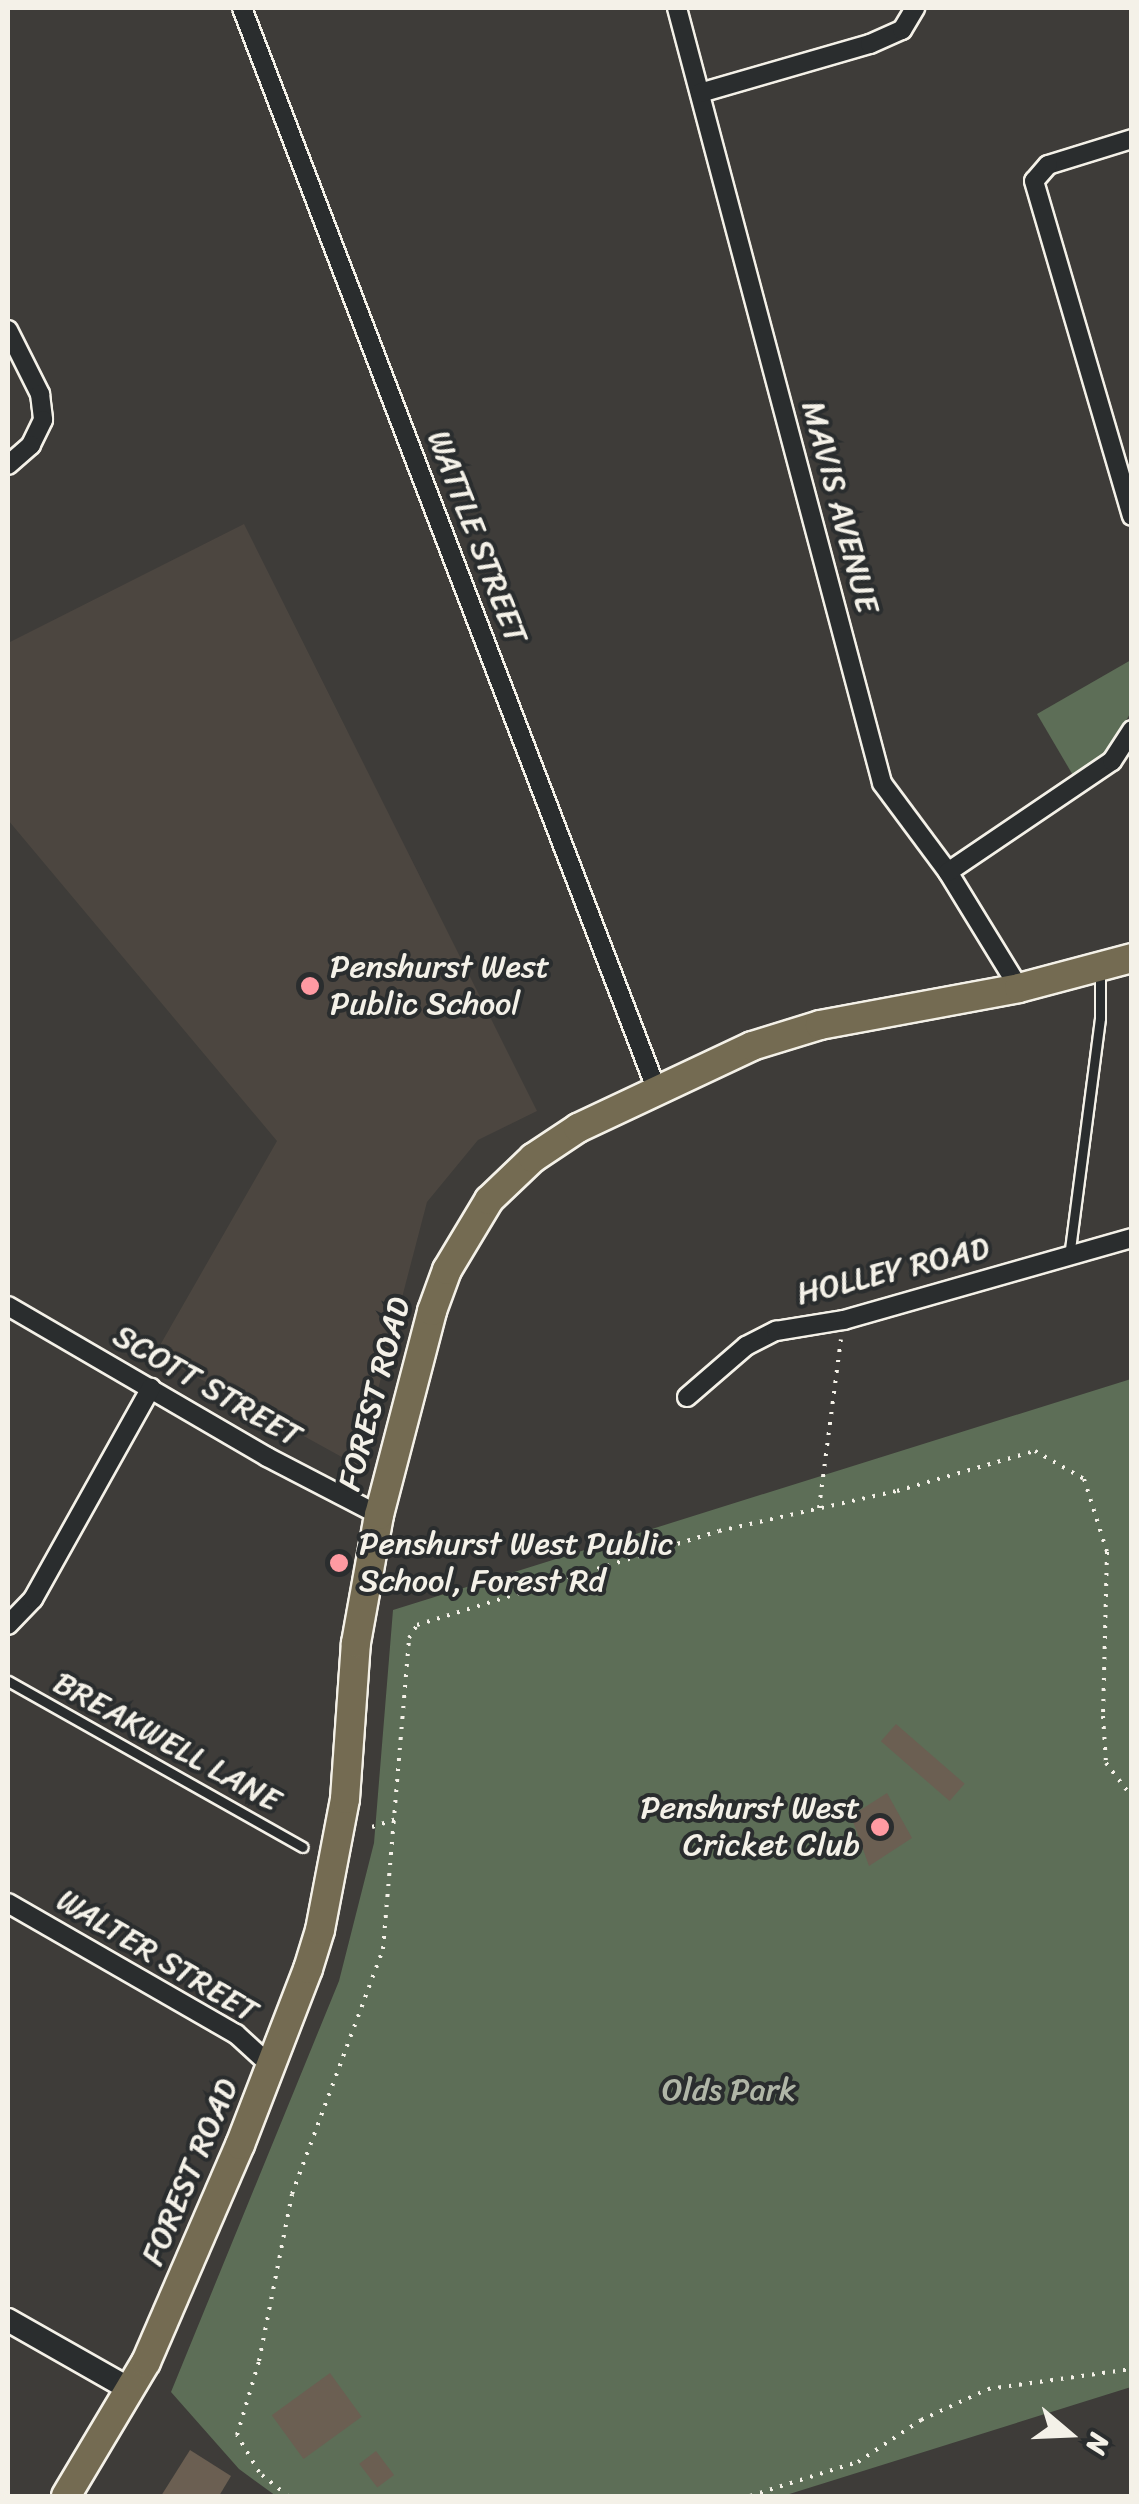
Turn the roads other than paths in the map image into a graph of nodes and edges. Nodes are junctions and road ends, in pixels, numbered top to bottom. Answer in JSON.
{"nodes":[{"id":1,"x":242,"y":8,"type":"edge"},
{"id":2,"x":676,"y":8,"type":"edge"},
{"id":3,"x":916,"y":8,"type":"edge"},
{"id":4,"x":700,"y":93,"type":"junction"},
{"id":5,"x":1132,"y":139,"type":"edge"},
{"id":6,"x":8,"y":330,"type":"edge"},
{"id":7,"x":8,"y":465,"type":"edge"},
{"id":8,"x":1132,"y":516,"type":"edge"},
{"id":9,"x":1132,"y":730,"type":"edge"},
{"id":10,"x":948,"y":872,"type":"junction"},
{"id":11,"x":1132,"y":958,"type":"edge"},
{"id":12,"x":1100,"y":967,"type":"junction"},
{"id":13,"x":1018,"y":988,"type":"junction"},
{"id":14,"x":656,"y":1088,"type":"junction"},
{"id":15,"x":1132,"y":1238,"type":"edge"},
{"id":16,"x":1069,"y":1258,"type":"junction"},
{"id":17,"x":8,"y":1306,"type":"edge"},
{"id":18,"x":151,"y":1388,"type":"junction"},
{"id":19,"x":687,"y":1398,"type":"dead end"},
{"id":20,"x":379,"y":1514,"type":"junction"},
{"id":21,"x":8,"y":1625,"type":"edge"},
{"id":22,"x":8,"y":1681,"type":"edge"},
{"id":23,"x":302,"y":1848,"type":"dead end"},
{"id":24,"x":8,"y":1903,"type":"edge"},
{"id":25,"x":272,"y":2067,"type":"junction"},
{"id":26,"x":8,"y":2320,"type":"edge"},
{"id":27,"x":131,"y":2390,"type":"junction"},
{"id":28,"x":66,"y":2496,"type":"edge"}],
"edges":[{"from":1,"to":14,"type":"street","name":"WATTLE STREET"},
{"from":2,"to":4,"type":"street","name":"MAVIS AVENUE"},
{"from":3,"to":4,"type":"street"},
{"from":4,"to":10,"type":"street","name":"MAVIS AVENUE"},
{"from":5,"to":8,"type":"street"},
{"from":6,"to":7,"type":"street"},
{"from":9,"to":10,"type":"street"},
{"from":10,"to":13,"type":"street","name":"MAVIS AVENUE"},
{"from":11,"to":12,"type":"main road","name":"FOREST ROAD"},
{"from":12,"to":13,"type":"main road","name":"FOREST ROAD"},
{"from":12,"to":16,"type":"lane"},
{"from":13,"to":14,"type":"main road","name":"FOREST ROAD"},
{"from":14,"to":20,"type":"main road","name":"FOREST ROAD"},
{"from":15,"to":16,"type":"street","name":"HOLLEY ROAD"},
{"from":16,"to":19,"type":"street","name":"HOLLEY ROAD"},
{"from":17,"to":18,"type":"street","name":"SCOTT STREET"},
{"from":18,"to":20,"type":"street","name":"SCOTT STREET"},
{"from":18,"to":21,"type":"street"},
{"from":20,"to":25,"type":"main road","name":"FOREST ROAD"},
{"from":22,"to":23,"type":"lane","name":"BREAKWELL LANE"},
{"from":24,"to":25,"type":"street","name":"WALTER STREET"},
{"from":25,"to":27,"type":"main road","name":"FOREST ROAD"},
{"from":26,"to":27,"type":"street"},
{"from":27,"to":28,"type":"main road","name":"FOREST ROAD"}]}
